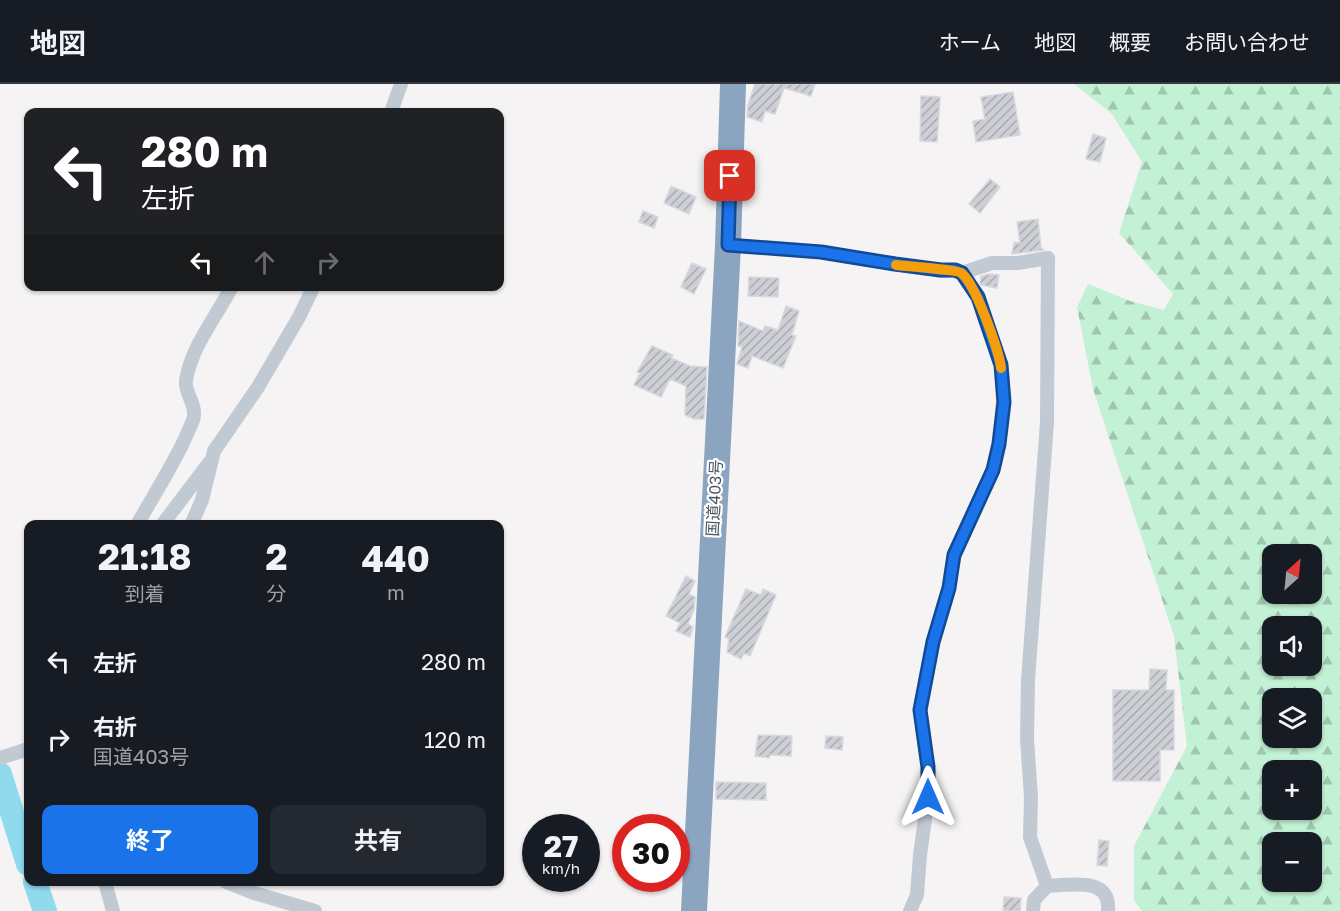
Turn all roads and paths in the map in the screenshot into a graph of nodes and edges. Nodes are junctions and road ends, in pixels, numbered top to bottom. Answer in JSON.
{"nodes":[{"id":1,"x":401,"y":84,"type":"edge"},
{"id":2,"x":732,"y":84,"type":"edge"},
{"id":3,"x":392,"y":108,"type":"edge"},
{"id":4,"x":728,"y":245,"type":"junction"},
{"id":5,"x":962,"y":273,"type":"junction"},
{"id":6,"x":229,"y":291,"type":"edge"},
{"id":7,"x":311,"y":291,"type":"edge"},
{"id":8,"x":212,"y":459,"type":"junction"},
{"id":9,"x":140,"y":520,"type":"edge"},
{"id":10,"x":166,"y":520,"type":"edge"},
{"id":11,"x":193,"y":520,"type":"edge"},
{"id":12,"x":24,"y":750,"type":"edge"},
{"id":13,"x":0,"y":758,"type":"edge"},
{"id":14,"x":106,"y":886,"type":"edge"},
{"id":15,"x":236,"y":886,"type":"edge"},
{"id":16,"x":1047,"y":886,"type":"junction"},
{"id":17,"x":113,"y":911,"type":"edge"},
{"id":18,"x":315,"y":911,"type":"edge"},
{"id":19,"x":694,"y":911,"type":"edge"},
{"id":20,"x":910,"y":911,"type":"edge"},
{"id":21,"x":1033,"y":911,"type":"edge"},
{"id":22,"x":1108,"y":911,"type":"edge"}],
"edges":[{"from":1,"to":3,"type":"street"},
{"from":2,"to":4,"type":"highway","name":"国道403号"},
{"from":4,"to":5,"type":"street"},
{"from":4,"to":19,"type":"highway","name":"国道403号"},
{"from":5,"to":16,"type":"street"},
{"from":5,"to":20,"type":"street"},
{"from":6,"to":9,"type":"street"},
{"from":7,"to":8,"type":"street"},
{"from":8,"to":10,"type":"street"},
{"from":8,"to":11,"type":"street"},
{"from":12,"to":13,"type":"street"},
{"from":14,"to":17,"type":"street"},
{"from":15,"to":18,"type":"street"},
{"from":16,"to":21,"type":"street"},
{"from":16,"to":22,"type":"street"}]}
